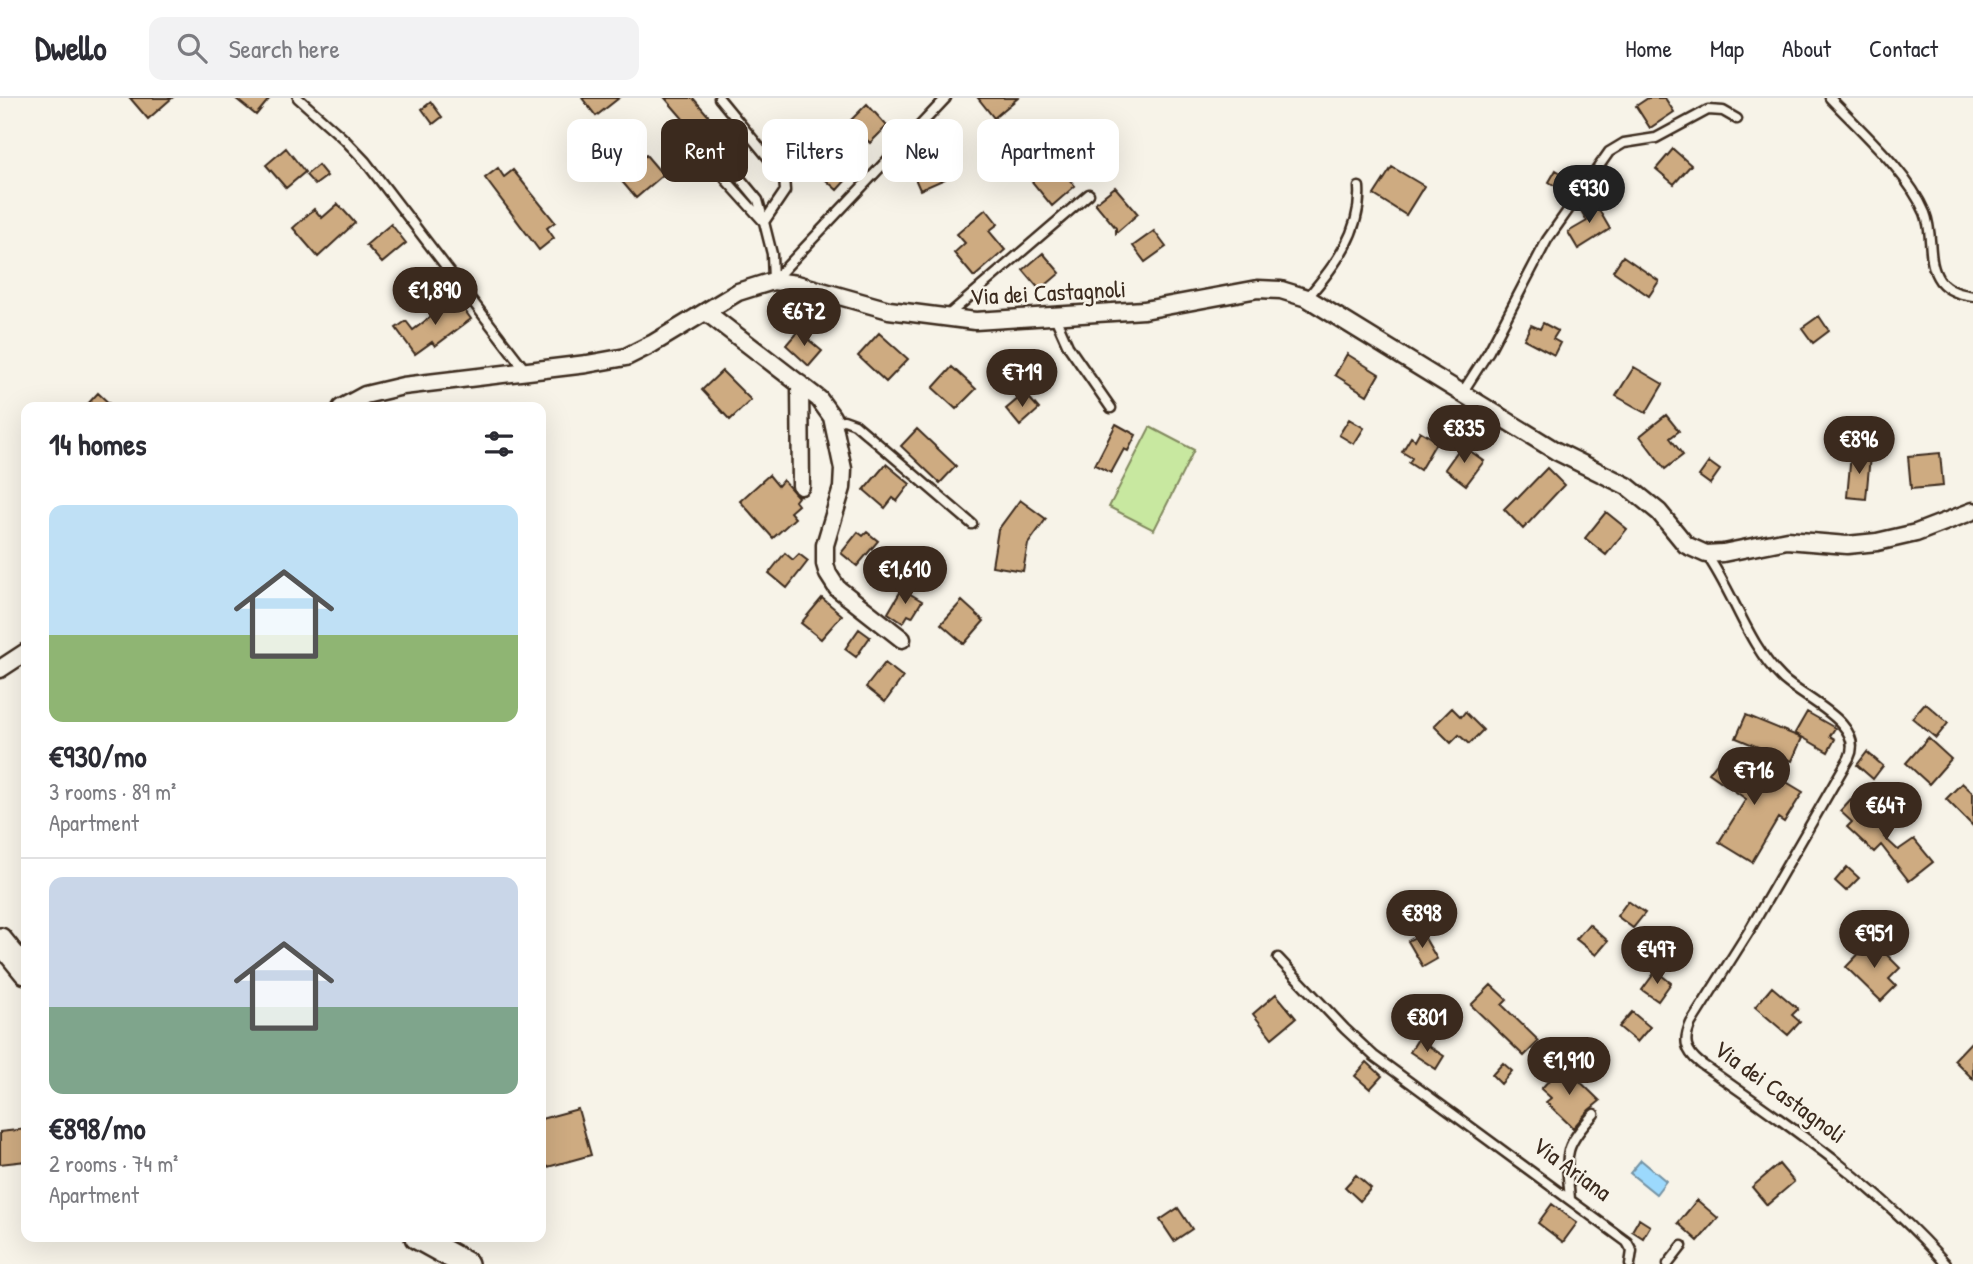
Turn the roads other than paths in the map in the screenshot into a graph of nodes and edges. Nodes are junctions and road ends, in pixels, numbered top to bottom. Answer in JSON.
{"nodes":[{"id":1,"x":298,"y":98,"type":"edge"},
{"id":2,"x":719,"y":98,"type":"edge"},
{"id":3,"x":946,"y":98,"type":"edge"},
{"id":4,"x":1830,"y":98,"type":"edge"},
{"id":5,"x":1737,"y":119,"type":"dead end"},
{"id":6,"x":728,"y":182,"type":"edge"},
{"id":7,"x":743,"y":182,"type":"edge"},
{"id":8,"x":1359,"y":187,"type":"dead end"},
{"id":9,"x":1088,"y":194,"type":"dead end"},
{"id":10,"x":764,"y":222,"type":"junction"},
{"id":11,"x":773,"y":281,"type":"junction"},
{"id":12,"x":1973,"y":296,"type":"edge"},
{"id":13,"x":1307,"y":298,"type":"junction"},
{"id":14,"x":706,"y":312,"type":"junction"},
{"id":15,"x":1055,"y":317,"type":"junction"},
{"id":16,"x":945,"y":318,"type":"junction"},
{"id":17,"x":526,"y":371,"type":"junction"},
{"id":18,"x":800,"y":384,"type":"junction"},
{"id":19,"x":1462,"y":393,"type":"junction"},
{"id":20,"x":352,"y":402,"type":"edge"},
{"id":21,"x":1111,"y":408,"type":"dead end"},
{"id":22,"x":833,"y":421,"type":"junction"},
{"id":23,"x":801,"y":486,"type":"dead end"},
{"id":24,"x":1973,"y":511,"type":"edge"},
{"id":25,"x":972,"y":523,"type":"dead end"},
{"id":26,"x":1706,"y":554,"type":"junction"},
{"id":27,"x":902,"y":639,"type":"dead end"},
{"id":28,"x":21,"y":655,"type":"edge"},
{"id":29,"x":0,"y":670,"type":"edge"},
{"id":30,"x":0,"y":940,"type":"edge"},
{"id":31,"x":1278,"y":958,"type":"dead end"},
{"id":32,"x":21,"y":966,"type":"edge"},
{"id":33,"x":1594,"y":1114,"type":"dead end"},
{"id":34,"x":1570,"y":1199,"type":"junction"},
{"id":35,"x":425,"y":1242,"type":"edge"},
{"id":36,"x":1682,"y":1246,"type":"dead end"},
{"id":37,"x":466,"y":1264,"type":"edge"},
{"id":38,"x":1630,"y":1264,"type":"edge"},
{"id":39,"x":1668,"y":1264,"type":"edge"},
{"id":40,"x":1946,"y":1264,"type":"edge"}],
"edges":[{"from":1,"to":17,"type":"lane"},
{"from":2,"to":10,"type":"lane"},
{"from":3,"to":11,"type":"lane"},
{"from":4,"to":12,"type":"lane"},
{"from":5,"to":19,"type":"lane"},
{"from":6,"to":10,"type":"lane"},
{"from":7,"to":10,"type":"lane"},
{"from":8,"to":13,"type":"lane"},
{"from":9,"to":16,"type":"lane"},
{"from":10,"to":11,"type":"lane"},
{"from":11,"to":14,"type":"street","name":"Via dei Castagnoli"},
{"from":11,"to":16,"type":"street","name":"Via dei Castagnoli"},
{"from":13,"to":15,"type":"street","name":"Via dei Castagnoli"},
{"from":13,"to":19,"type":"street","name":"Via dei Castagnoli"},
{"from":14,"to":17,"type":"street","name":"Via dei Castagnoli"},
{"from":14,"to":18,"type":"street"},
{"from":15,"to":16,"type":"street","name":"Via dei Castagnoli"},
{"from":15,"to":21,"type":"lane"},
{"from":17,"to":20,"type":"street","name":"Via dei Castagnoli"},
{"from":18,"to":22,"type":"street"},
{"from":18,"to":23,"type":"street"},
{"from":19,"to":26,"type":"street","name":"Via dei Castagnoli"},
{"from":22,"to":25,"type":"lane"},
{"from":22,"to":27,"type":"street"},
{"from":24,"to":26,"type":"street"},
{"from":26,"to":40,"type":"lane","name":"Via dei Castagnoli"},
{"from":28,"to":29,"type":"street"},
{"from":30,"to":32,"type":"main road"},
{"from":31,"to":34,"type":"lane","name":"Via Ariana"},
{"from":33,"to":34,"type":"lane"},
{"from":34,"to":38,"type":"lane","name":"Via Ariana"},
{"from":35,"to":37,"type":"main road"},
{"from":36,"to":39,"type":"lane"}]}
